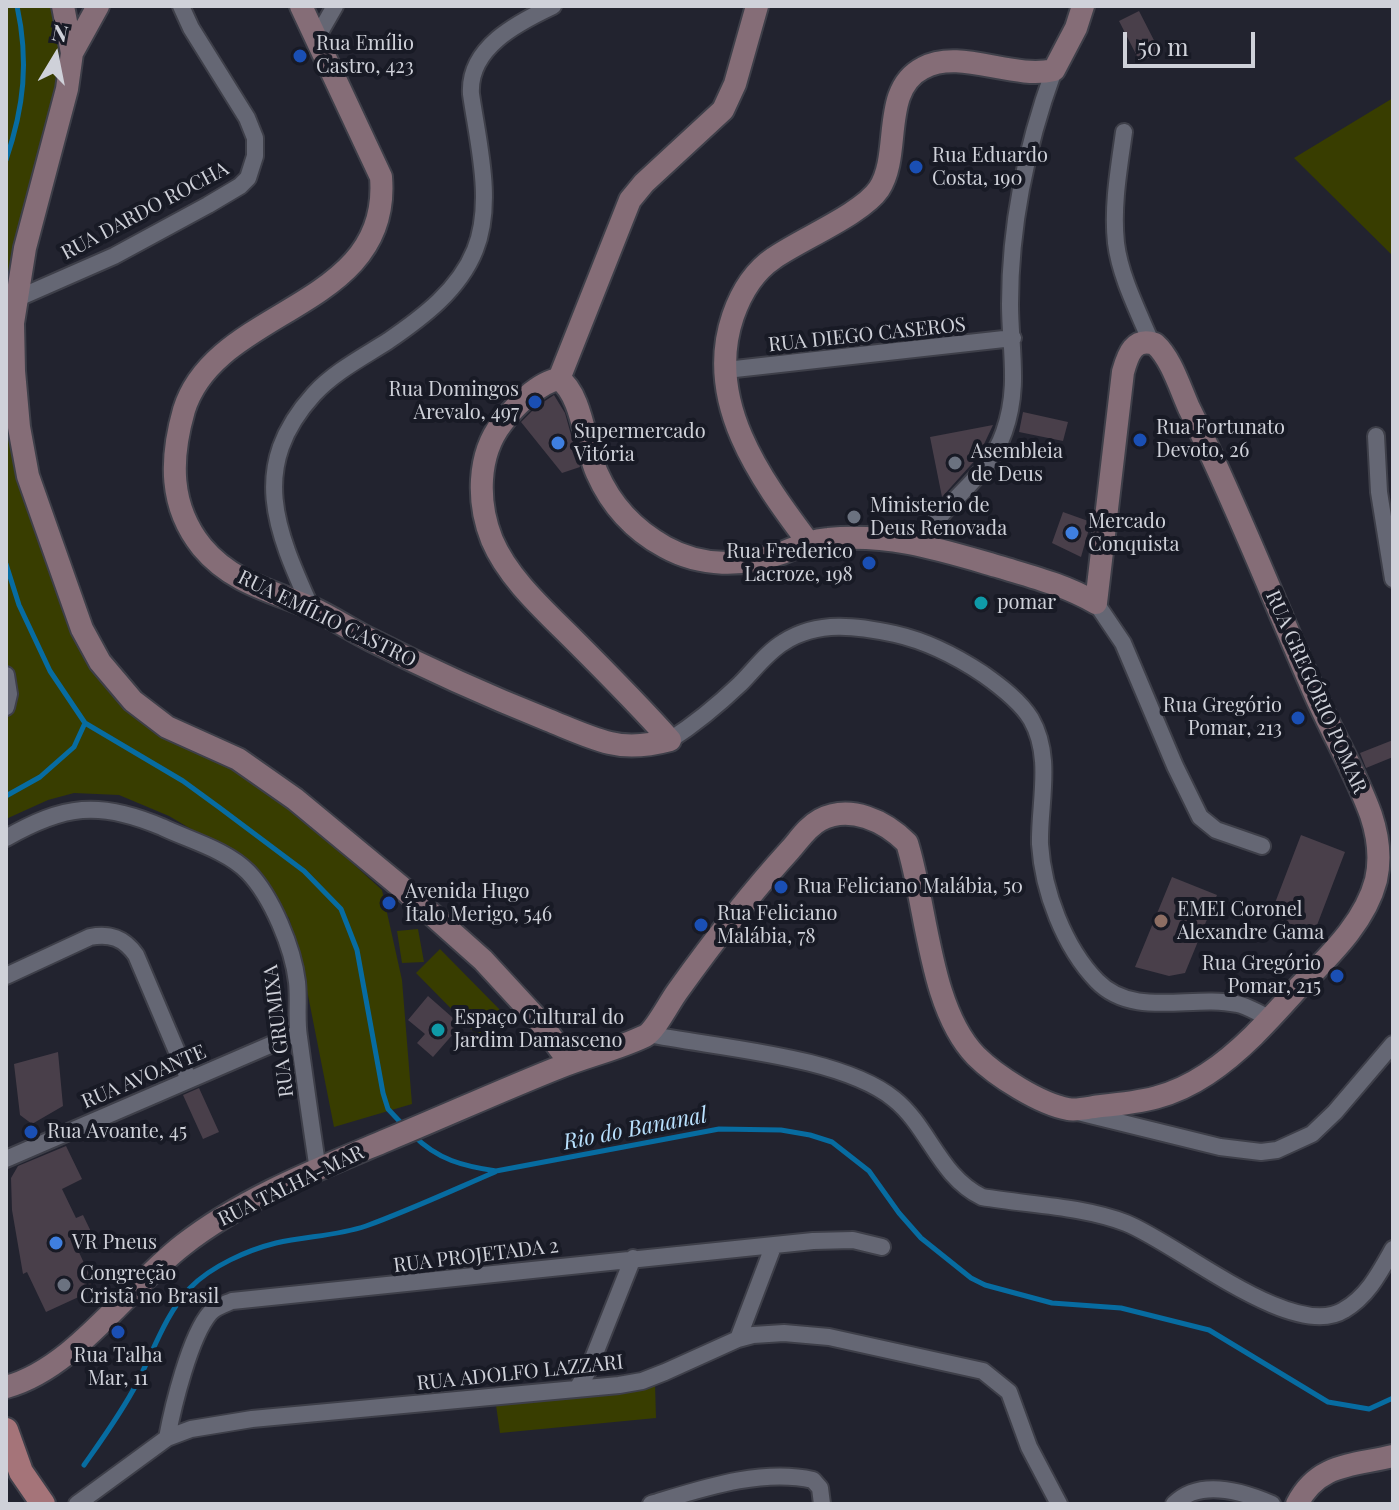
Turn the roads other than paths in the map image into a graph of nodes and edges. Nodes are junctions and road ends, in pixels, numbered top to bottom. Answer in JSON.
{"nodes":[{"id":1,"x":63,"y":6,"type":"edge"},
{"id":2,"x":98,"y":6,"type":"edge"},
{"id":3,"x":181,"y":6,"type":"edge"},
{"id":4,"x":301,"y":6,"type":"edge"},
{"id":5,"x":335,"y":6,"type":"edge"},
{"id":6,"x":553,"y":6,"type":"edge"},
{"id":7,"x":757,"y":6,"type":"edge"},
{"id":8,"x":1083,"y":6,"type":"edge"},
{"id":9,"x":316,"y":39,"type":"junction"},
{"id":10,"x":72,"y":53,"type":"junction"},
{"id":11,"x":1054,"y":70,"type":"junction"},
{"id":12,"x":1124,"y":132,"type":"dead end"},
{"id":13,"x":16,"y":299,"type":"junction"},
{"id":14,"x":1013,"y":338,"type":"junction"},
{"id":15,"x":1151,"y":342,"type":"junction"},
{"id":16,"x":726,"y":370,"type":"junction"},
{"id":17,"x":559,"y":379,"type":"junction"},
{"id":18,"x":1376,"y":436,"type":"dead end"},
{"id":19,"x":808,"y":542,"type":"junction"},
{"id":20,"x":922,"y":544,"type":"junction"},
{"id":21,"x":1393,"y":579,"type":"edge"},
{"id":22,"x":1096,"y":603,"type":"junction"},
{"id":23,"x":311,"y":608,"type":"junction"},
{"id":24,"x":6,"y":675,"type":"edge"},
{"id":25,"x":6,"y":707,"type":"edge"},
{"id":26,"x":670,"y":740,"type":"junction"},
{"id":27,"x":6,"y":838,"type":"edge"},
{"id":28,"x":1262,"y":846,"type":"dead end"},
{"id":29,"x":6,"y":976,"type":"edge"},
{"id":30,"x":1270,"y":1018,"type":"junction"},
{"id":31,"x":298,"y":1033,"type":"junction"},
{"id":32,"x":648,"y":1034,"type":"junction"},
{"id":33,"x":1393,"y":1044,"type":"edge"},
{"id":34,"x":570,"y":1063,"type":"junction"},
{"id":35,"x":189,"y":1080,"type":"junction"},
{"id":36,"x":1068,"y":1109,"type":"junction"},
{"id":37,"x":6,"y":1159,"type":"edge"},
{"id":38,"x":318,"y":1170,"type":"junction"},
{"id":39,"x":773,"y":1247,"type":"junction"},
{"id":40,"x":882,"y":1247,"type":"dead end"},
{"id":41,"x":1393,"y":1249,"type":"edge"},
{"id":42,"x":633,"y":1258,"type":"junction"},
{"id":43,"x":738,"y":1339,"type":"junction"},
{"id":44,"x":6,"y":1387,"type":"edge"},
{"id":45,"x":578,"y":1387,"type":"junction"},
{"id":46,"x":6,"y":1435,"type":"edge"},
{"id":47,"x":167,"y":1438,"type":"junction"},
{"id":48,"x":1393,"y":1456,"type":"edge"},
{"id":49,"x":43,"y":1504,"type":"edge"},
{"id":50,"x":77,"y":1504,"type":"edge"},
{"id":51,"x":651,"y":1504,"type":"edge"},
{"id":52,"x":822,"y":1504,"type":"edge"},
{"id":53,"x":1059,"y":1504,"type":"edge"},
{"id":54,"x":1174,"y":1504,"type":"edge"},
{"id":55,"x":1272,"y":1504,"type":"edge"},
{"id":56,"x":1297,"y":1504,"type":"edge"}],
"edges":[{"from":1,"to":10,"type":"street"},
{"from":2,"to":10,"type":"street"},
{"from":3,"to":13,"type":"street","name":"RUA DARDO ROCHA"},
{"from":4,"to":9,"type":"street","name":"RUA EMÍLIO CASTRO"},
{"from":5,"to":9,"type":"street"},
{"from":6,"to":23,"type":"street"},
{"from":7,"to":17,"type":"street"},
{"from":8,"to":11,"type":"street"},
{"from":9,"to":23,"type":"street","name":"RUA EMÍLIO CASTRO"},
{"from":10,"to":13,"type":"street"},
{"from":11,"to":14,"type":"street"},
{"from":11,"to":16,"type":"street"},
{"from":12,"to":15,"type":"street","name":"RUA GREGÓRIO POMAR"},
{"from":13,"to":34,"type":"street"},
{"from":14,"to":16,"type":"street","name":"RUA DIEGO CASEROS"},
{"from":14,"to":20,"type":"street"},
{"from":15,"to":22,"type":"street"},
{"from":15,"to":30,"type":"street","name":"RUA GREGÓRIO POMAR"},
{"from":16,"to":19,"type":"street"},
{"from":17,"to":19,"type":"street"},
{"from":17,"to":26,"type":"street"},
{"from":18,"to":21,"type":"street"},
{"from":19,"to":20,"type":"street"},
{"from":20,"to":22,"type":"street"},
{"from":22,"to":28,"type":"street"},
{"from":23,"to":26,"type":"street","name":"RUA EMÍLIO CASTRO"},
{"from":24,"to":25,"type":"street"},
{"from":26,"to":30,"type":"street"},
{"from":27,"to":31,"type":"street","name":"RUA GRUMIXA"},
{"from":29,"to":35,"type":"street"},
{"from":30,"to":36,"type":"street","name":"RUA GREGÓRIO POMAR"},
{"from":31,"to":35,"type":"street","name":"RUA AVOANTE"},
{"from":31,"to":38,"type":"street","name":"RUA GRUMIXA"},
{"from":32,"to":34,"type":"street","name":"RUA TALHA-MAR"},
{"from":32,"to":36,"type":"street"},
{"from":32,"to":41,"type":"street"},
{"from":33,"to":36,"type":"street"},
{"from":34,"to":38,"type":"street","name":"RUA TALHA-MAR"},
{"from":35,"to":37,"type":"street","name":"RUA AVOANTE"},
{"from":38,"to":44,"type":"street","name":"RUA TALHA-MAR"},
{"from":39,"to":40,"type":"street","name":"RUA PROJETADA 2"},
{"from":39,"to":42,"type":"street","name":"RUA PROJETADA 2"},
{"from":39,"to":43,"type":"street"},
{"from":42,"to":45,"type":"street"},
{"from":42,"to":47,"type":"street","name":"RUA PROJETADA 2"},
{"from":43,"to":45,"type":"street","name":"RUA ADOLFO LAZZARI"},
{"from":43,"to":53,"type":"street","name":"RUA ADOLFO LAZZARI"},
{"from":45,"to":47,"type":"street","name":"RUA ADOLFO LAZZARI"},
{"from":46,"to":49,"type":"main road"},
{"from":47,"to":50,"type":"street","name":"RUA ADOLFO LAZZARI"},
{"from":48,"to":56,"type":"street"},
{"from":51,"to":52,"type":"street"},
{"from":54,"to":55,"type":"street"}]}
